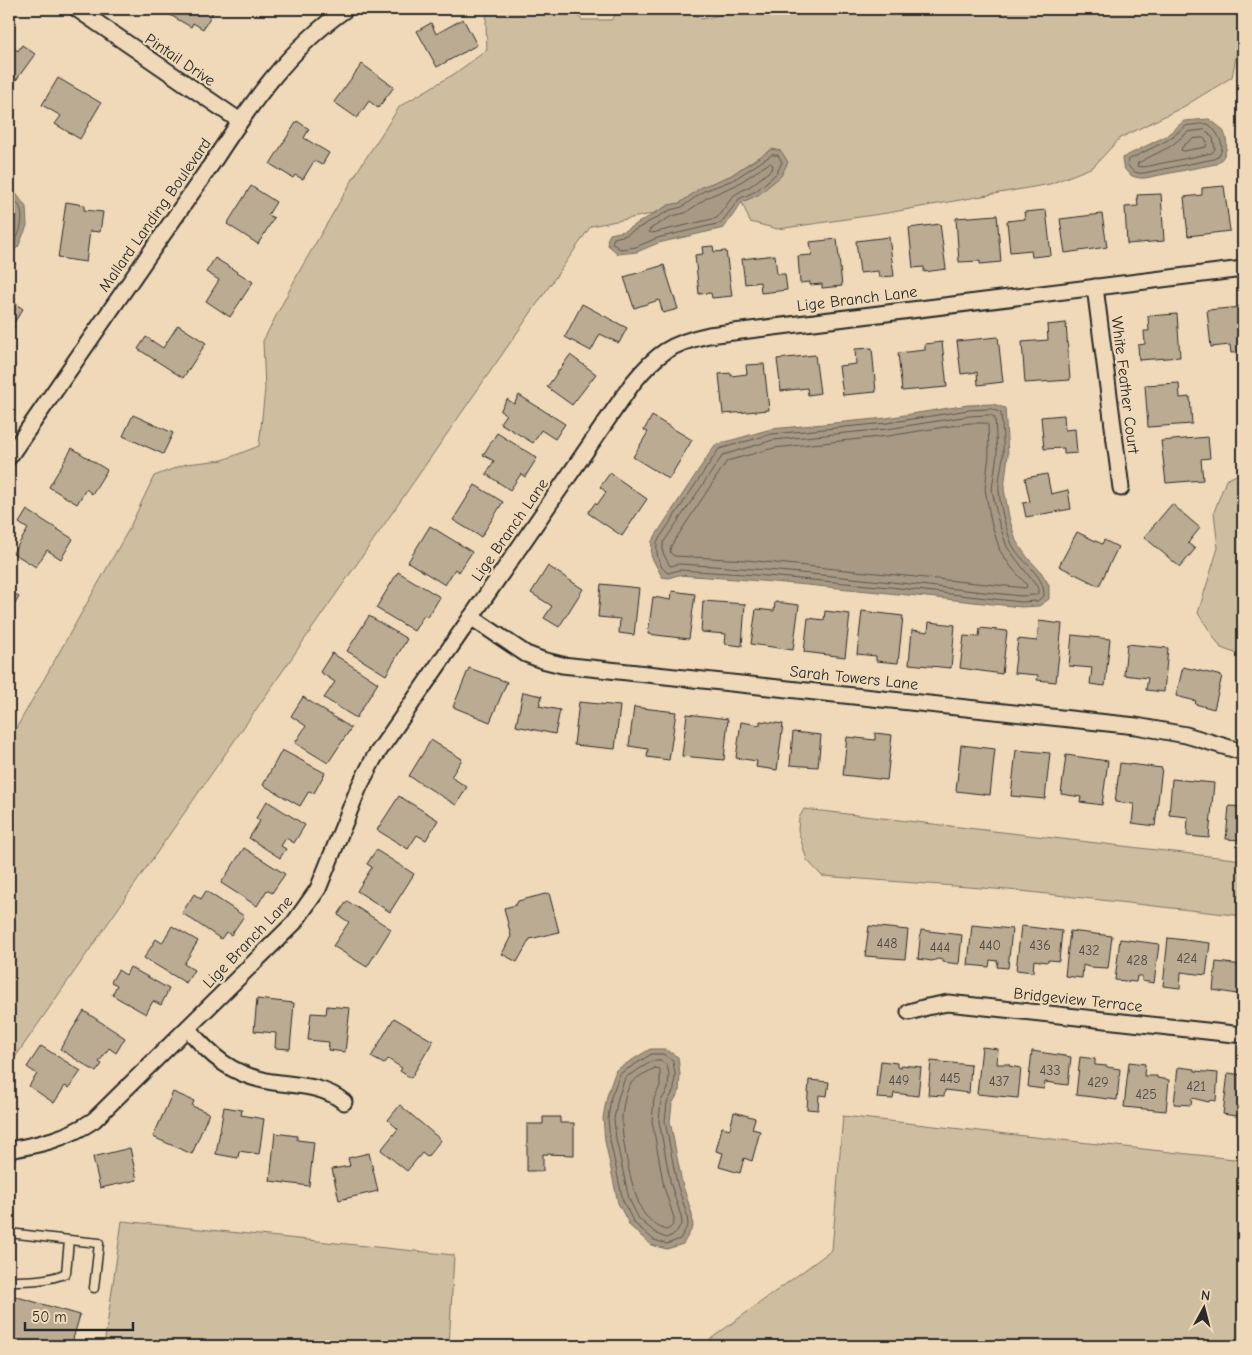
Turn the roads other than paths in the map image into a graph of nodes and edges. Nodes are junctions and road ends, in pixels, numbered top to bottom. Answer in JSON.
{"nodes":[{"id":1,"x":77,"y":9,"type":"edge"},
{"id":2,"x":346,"y":9,"type":"edge"},
{"id":3,"x":240,"y":121,"type":"junction"},
{"id":4,"x":1243,"y":269,"type":"edge"},
{"id":5,"x":1095,"y":287,"type":"junction"},
{"id":6,"x":9,"y":457,"type":"edge"},
{"id":7,"x":1120,"y":488,"type":"dead end"},
{"id":8,"x":471,"y":617,"type":"junction"},
{"id":9,"x":1243,"y":752,"type":"edge"},
{"id":10,"x":909,"y":1012,"type":"dead end"},
{"id":11,"x":188,"y":1030,"type":"junction"},
{"id":12,"x":1243,"y":1035,"type":"edge"},
{"id":13,"x":344,"y":1102,"type":"dead end"},
{"id":14,"x":9,"y":1150,"type":"edge"},
{"id":15,"x":9,"y":1233,"type":"edge"},
{"id":16,"x":69,"y":1240,"type":"junction"},
{"id":17,"x":9,"y":1281,"type":"edge"},
{"id":18,"x":94,"y":1288,"type":"dead end"}],
"edges":[{"from":1,"to":3,"type":"street","name":"Pintail Drive"},
{"from":2,"to":3,"type":"street","name":"Mallard Landing Boulevard"},
{"from":3,"to":6,"type":"street","name":"Mallard Landing Boulevard"},
{"from":4,"to":5,"type":"street","name":"Lige Branch Lane"},
{"from":5,"to":7,"type":"street","name":"White Feather Court"},
{"from":5,"to":8,"type":"street","name":"Lige Branch Lane"},
{"from":8,"to":9,"type":"street","name":"Sarah Towers Lane"},
{"from":8,"to":11,"type":"street","name":"Lige Branch Lane"},
{"from":10,"to":12,"type":"street","name":"Bridgeview Terrace"},
{"from":11,"to":13,"type":"street"},
{"from":11,"to":14,"type":"street","name":"Lige Branch Lane"},
{"from":15,"to":16,"type":"lane"},
{"from":16,"to":17,"type":"lane"},
{"from":16,"to":18,"type":"lane"}]}
